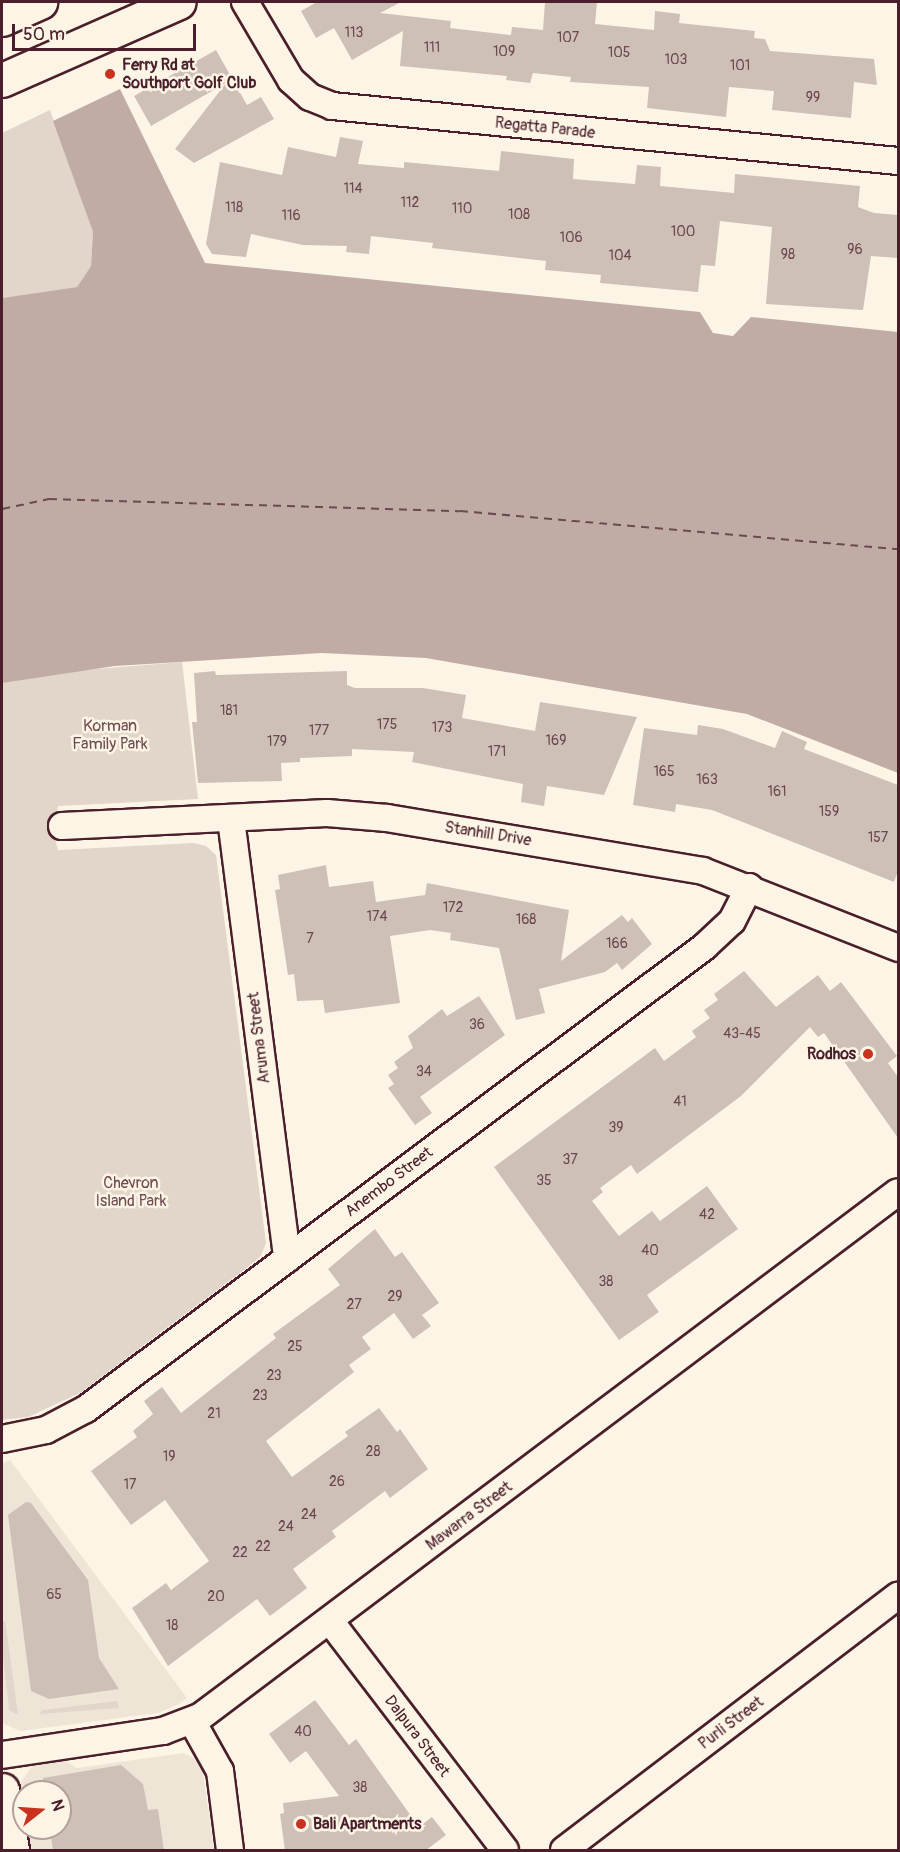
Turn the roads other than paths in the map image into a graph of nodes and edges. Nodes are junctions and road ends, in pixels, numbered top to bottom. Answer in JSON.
{"nodes":[{"id":1,"x":39,"y":2,"type":"edge"},
{"id":2,"x":179,"y":2,"type":"edge"},
{"id":3,"x":245,"y":2,"type":"edge"},
{"id":4,"x":2,"y":19,"type":"edge"},
{"id":5,"x":2,"y":80,"type":"edge"},
{"id":6,"x":898,"y":161,"type":"edge"},
{"id":7,"x":231,"y":819,"type":"junction"},
{"id":8,"x":62,"y":826,"type":"dead end"},
{"id":9,"x":749,"y":887,"type":"junction"},
{"id":10,"x":898,"y":948,"type":"edge"},
{"id":11,"x":898,"y":1192,"type":"edge"},
{"id":12,"x":287,"y":1258,"type":"junction"},
{"id":13,"x":2,"y":1440,"type":"edge"},
{"id":14,"x":898,"y":1596,"type":"edge"},
{"id":15,"x":330,"y":1621,"type":"junction"},
{"id":16,"x":192,"y":1721,"type":"junction"},
{"id":17,"x":2,"y":1755,"type":"edge"},
{"id":18,"x":4,"y":1807,"type":"edge"},
{"id":19,"x":12,"y":1851,"type":"edge"},
{"id":20,"x":230,"y":1851,"type":"edge"},
{"id":21,"x":505,"y":1851,"type":"edge"},
{"id":22,"x":564,"y":1851,"type":"edge"}],
"edges":[{"from":1,"to":4,"type":"main road"},
{"from":2,"to":5,"type":"main road"},
{"from":3,"to":6,"type":"street","name":"Regatta Parade"},
{"from":7,"to":8,"type":"street","name":"Stanhill Drive"},
{"from":7,"to":9,"type":"street","name":"Stanhill Drive"},
{"from":7,"to":12,"type":"street","name":"Aruma Street"},
{"from":9,"to":10,"type":"street","name":"Stanhill Drive"},
{"from":9,"to":12,"type":"street","name":"Anembo Street"},
{"from":11,"to":15,"type":"street","name":"Mawarra Street"},
{"from":12,"to":13,"type":"street","name":"Anembo Street"},
{"from":14,"to":22,"type":"street","name":"Purli Street"},
{"from":15,"to":16,"type":"street","name":"Mawarra Street"},
{"from":15,"to":21,"type":"street","name":"Dalpura Street"},
{"from":16,"to":17,"type":"street","name":"Mawarra Street"},
{"from":16,"to":20,"type":"street"},
{"from":18,"to":19,"type":"main road"}]}
